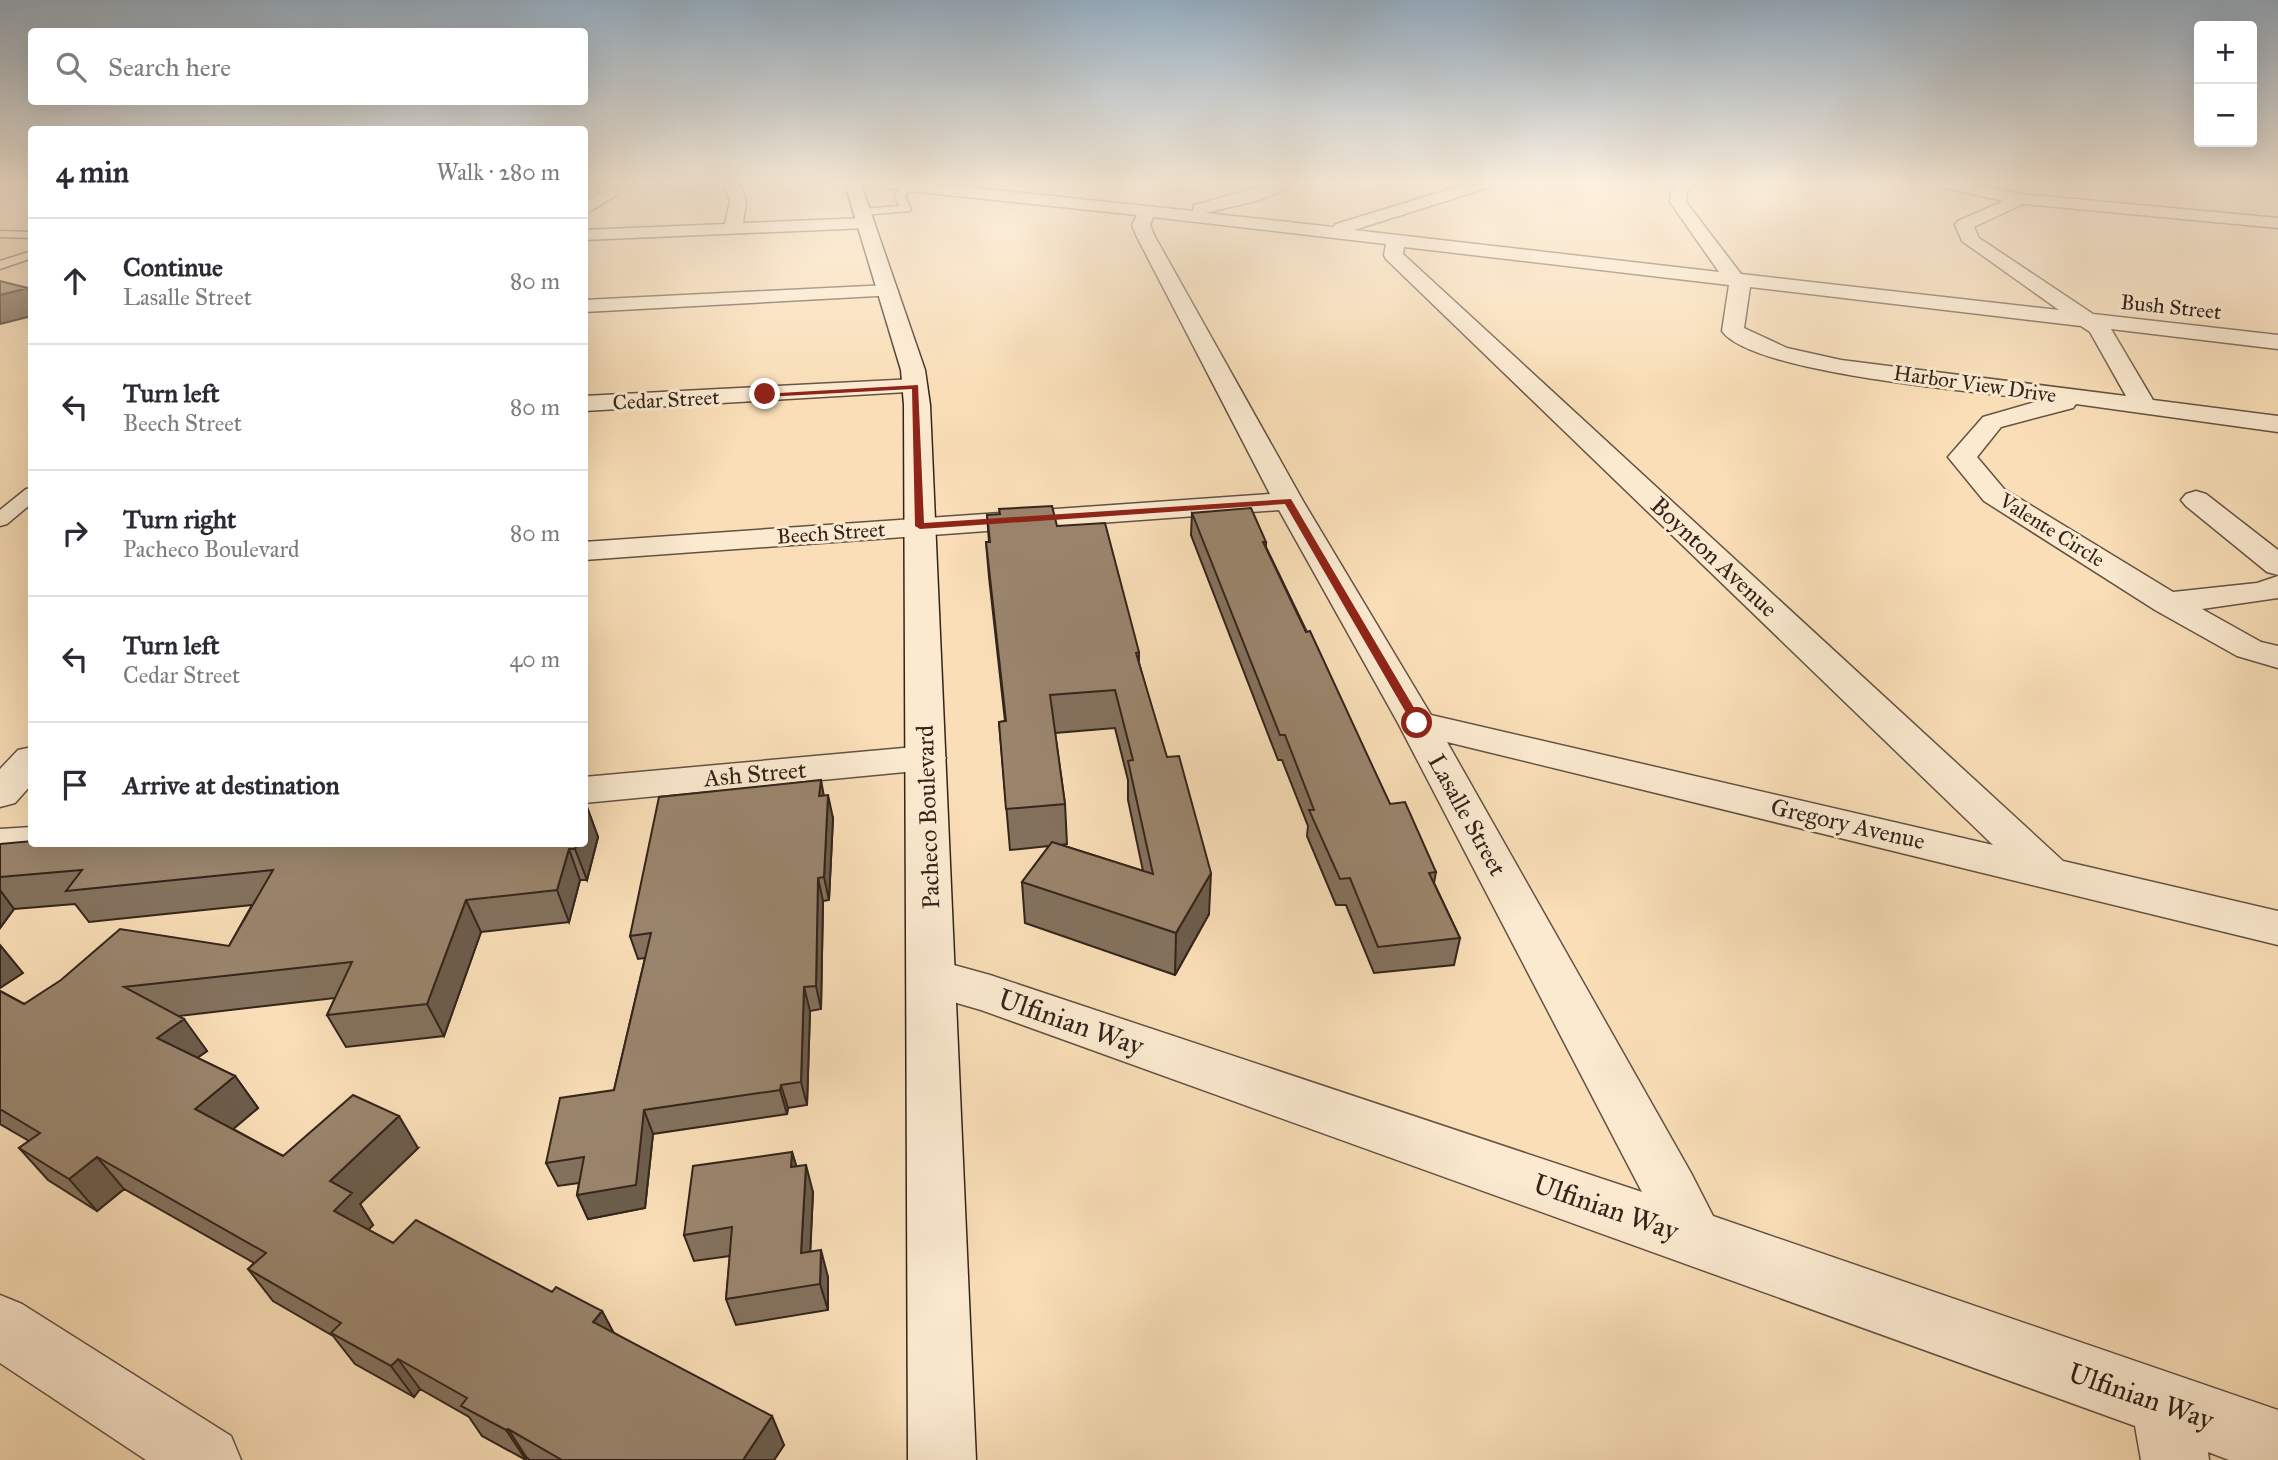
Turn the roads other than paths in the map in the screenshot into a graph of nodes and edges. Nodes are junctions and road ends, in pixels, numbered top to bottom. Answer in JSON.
{"nodes":[{"id":1,"x":883,"y":252,"type":"edge"},
{"id":2,"x":1170,"y":252,"type":"edge"},
{"id":3,"x":1399,"y":252,"type":"edge"},
{"id":4,"x":1500,"y":252,"type":"edge"},
{"id":5,"x":1714,"y":252,"type":"edge"},
{"id":6,"x":1987,"y":252,"type":"edge"},
{"id":7,"x":28,"y":255,"type":"edge"},
{"id":8,"x":0,"y":265,"type":"edge"},
{"id":9,"x":1734,"y":279,"type":"junction"},
{"id":10,"x":888,"y":291,"type":"junction"},
{"id":11,"x":588,"y":306,"type":"edge"},
{"id":12,"x":2087,"y":320,"type":"junction"},
{"id":13,"x":2278,"y":342,"type":"edge"},
{"id":14,"x":915,"y":386,"type":"junction"},
{"id":15,"x":2087,"y":399,"type":"junction"},
{"id":16,"x":588,"y":404,"type":"edge"},
{"id":17,"x":2144,"y":405,"type":"junction"},
{"id":18,"x":2231,"y":417,"type":"junction"},
{"id":19,"x":2278,"y":424,"type":"edge"},
{"id":20,"x":2278,"y":443,"type":"edge"},
{"id":21,"x":28,"y":496,"type":"edge"},
{"id":22,"x":2196,"y":500,"type":"dead end"},
{"id":23,"x":1288,"y":501,"type":"junction"},
{"id":24,"x":0,"y":520,"type":"edge"},
{"id":25,"x":920,"y":526,"type":"junction"},
{"id":26,"x":588,"y":551,"type":"edge"},
{"id":27,"x":2278,"y":565,"type":"edge"},
{"id":28,"x":2278,"y":586,"type":"edge"},
{"id":29,"x":2167,"y":603,"type":"junction"},
{"id":30,"x":2278,"y":657,"type":"edge"},
{"id":31,"x":1417,"y":723,"type":"junction"},
{"id":32,"x":926,"y":758,"type":"junction"},
{"id":33,"x":28,"y":763,"type":"edge"},
{"id":34,"x":588,"y":790,"type":"edge"},
{"id":35,"x":0,"y":793,"type":"edge"},
{"id":36,"x":28,"y":841,"type":"edge"},
{"id":37,"x":0,"y":844,"type":"edge"},
{"id":38,"x":2046,"y":870,"type":"junction"},
{"id":39,"x":2278,"y":928,"type":"edge"},
{"id":40,"x":932,"y":978,"type":"junction"},
{"id":41,"x":1693,"y":1237,"type":"junction"},
{"id":42,"x":0,"y":1326,"type":"edge"},
{"id":43,"x":2169,"y":1432,"type":"edge"},
{"id":44,"x":2278,"y":1444,"type":"edge"},
{"id":45,"x":207,"y":1460,"type":"edge"},
{"id":46,"x":942,"y":1460,"type":"edge"}],
"edges":[{"from":1,"to":10,"type":"street","name":"Pacheco Boulevard"},
{"from":2,"to":23,"type":"street","name":"Lasalle Street"},
{"from":3,"to":38,"type":"street","name":"Boynton Avenue"},
{"from":4,"to":9,"type":"street","name":"Bush Street"},
{"from":5,"to":9,"type":"street"},
{"from":6,"to":12,"type":"street"},
{"from":7,"to":8,"type":"lane"},
{"from":9,"to":12,"type":"street","name":"Bush Street"},
{"from":9,"to":15,"type":"street","name":"Harbor View Drive"},
{"from":10,"to":11,"type":"street"},
{"from":10,"to":14,"type":"street","name":"Pacheco Boulevard"},
{"from":12,"to":13,"type":"street","name":"Bush Street"},
{"from":12,"to":17,"type":"street"},
{"from":14,"to":16,"type":"street","name":"Cedar Street"},
{"from":14,"to":25,"type":"street","name":"Pacheco Boulevard"},
{"from":15,"to":17,"type":"street","name":"Harbor View Drive"},
{"from":15,"to":29,"type":"street","name":"Valente Circle"},
{"from":17,"to":18,"type":"street","name":"Harbor View Drive"},
{"from":18,"to":19,"type":"street","name":"Harbor View Drive"},
{"from":18,"to":20,"type":"street"},
{"from":21,"to":24,"type":"lane"},
{"from":22,"to":27,"type":"street"},
{"from":23,"to":25,"type":"street","name":"Beech Street"},
{"from":23,"to":31,"type":"street","name":"Lasalle Street"},
{"from":25,"to":26,"type":"street","name":"Beech Street"},
{"from":25,"to":32,"type":"street","name":"Pacheco Boulevard"},
{"from":28,"to":29,"type":"street"},
{"from":29,"to":30,"type":"street","name":"Valente Circle"},
{"from":31,"to":38,"type":"street","name":"Gregory Avenue"},
{"from":31,"to":41,"type":"street","name":"Lasalle Street"},
{"from":32,"to":34,"type":"street","name":"Ash Street"},
{"from":32,"to":40,"type":"street","name":"Pacheco Boulevard"},
{"from":33,"to":35,"type":"street"},
{"from":36,"to":37,"type":"street"},
{"from":38,"to":39,"type":"street","name":"Gregory Avenue"},
{"from":40,"to":41,"type":"street","name":"Ulfinian Way"},
{"from":40,"to":46,"type":"street","name":"Pacheco Boulevard"},
{"from":41,"to":43,"type":"street","name":"Ulfinian Way"},
{"from":42,"to":45,"type":"street"},
{"from":43,"to":44,"type":"street","name":"Ulfinian Way"}]}
